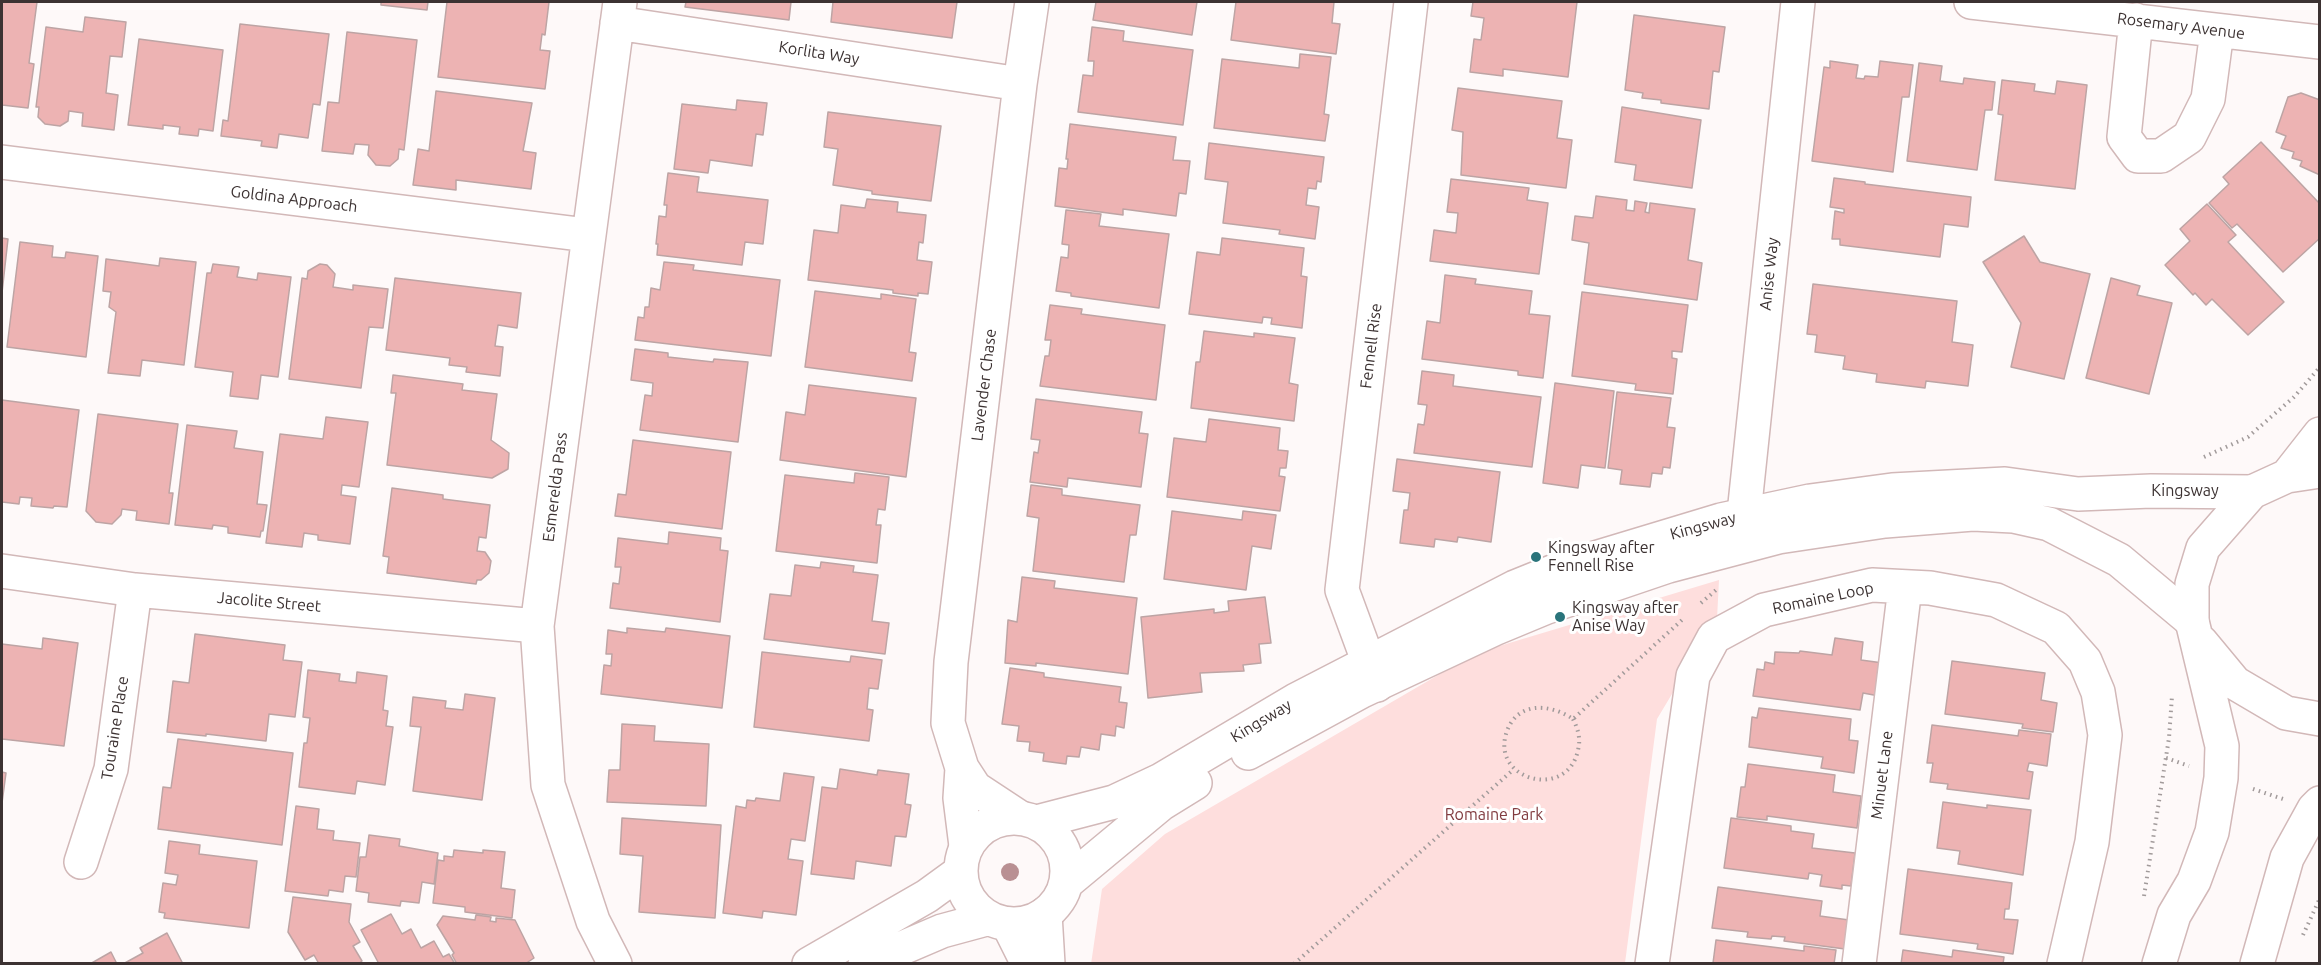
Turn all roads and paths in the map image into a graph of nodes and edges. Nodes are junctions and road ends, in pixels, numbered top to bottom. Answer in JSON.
{"nodes":[{"id":1,"x":1032,"y":2,"type":"edge"},
{"id":2,"x":1411,"y":2,"type":"edge"},
{"id":3,"x":1798,"y":2,"type":"edge"},
{"id":4,"x":1971,"y":2,"type":"edge"},
{"id":5,"x":618,"y":12,"type":"edge"},
{"id":6,"x":2136,"y":20,"type":"junction"},
{"id":7,"x":2217,"y":31,"type":"junction"},
{"id":8,"x":2319,"y":42,"type":"edge"},
{"id":9,"x":1020,"y":84,"type":"junction"},
{"id":10,"x":2,"y":162,"type":"edge"},
{"id":11,"x":587,"y":235,"type":"junction"},
{"id":12,"x":2319,"y":434,"type":"edge"},
{"id":13,"x":2319,"y":471,"type":"edge"},
{"id":14,"x":2287,"y":476,"type":"junction"},
{"id":15,"x":2252,"y":492,"type":"junction"},
{"id":16,"x":1742,"y":531,"type":"junction"},
{"id":17,"x":2,"y":571,"type":"edge"},
{"id":18,"x":1718,"y":587,"type":"dead end"},
{"id":19,"x":1905,"y":587,"type":"junction"},
{"id":20,"x":135,"y":590,"type":"junction"},
{"id":21,"x":1693,"y":610,"type":"dead end"},
{"id":22,"x":1684,"y":618,"type":"dead end"},
{"id":23,"x":537,"y":626,"type":"junction"},
{"id":24,"x":2194,"y":629,"type":"junction"},
{"id":25,"x":1372,"y":674,"type":"junction"},
{"id":26,"x":1574,"y":719,"type":"junction"},
{"id":27,"x":2319,"y":719,"type":"edge"},
{"id":28,"x":962,"y":768,"type":"junction"},
{"id":29,"x":1514,"y":769,"type":"junction"},
{"id":30,"x":2319,"y":803,"type":"edge"},
{"id":31,"x":1028,"y":819,"type":"junction"},
{"id":32,"x":963,"y":859,"type":"junction"},
{"id":33,"x":81,"y":862,"type":"dead end"},
{"id":34,"x":1066,"y":883,"type":"junction"},
{"id":35,"x":2319,"y":898,"type":"edge"},
{"id":36,"x":1046,"y":914,"type":"junction"},
{"id":37,"x":999,"y":921,"type":"junction"},
{"id":38,"x":2302,"y":937,"type":"dead end"},
{"id":39,"x":615,"y":963,"type":"edge"},
{"id":40,"x":809,"y":963,"type":"edge"},
{"id":41,"x":865,"y":963,"type":"edge"},
{"id":42,"x":1028,"y":963,"type":"edge"},
{"id":43,"x":1048,"y":963,"type":"edge"},
{"id":44,"x":1294,"y":963,"type":"edge"},
{"id":45,"x":1652,"y":963,"type":"edge"},
{"id":46,"x":1859,"y":963,"type":"edge"},
{"id":47,"x":2064,"y":963,"type":"edge"},
{"id":48,"x":2158,"y":963,"type":"edge"},
{"id":49,"x":2257,"y":963,"type":"edge"}],
"edges":[{"from":1,"to":9,"type":"street","name":"Lavender Chase"},
{"from":2,"to":25,"type":"street","name":"Fennell Rise"},
{"from":3,"to":16,"type":"street","name":"Anise Way"},
{"from":4,"to":6,"type":"street","name":"Rosemary Avenue"},
{"from":5,"to":9,"type":"street","name":"Korlita Way"},
{"from":5,"to":11,"type":"street","name":"Esmerelda Pass"},
{"from":6,"to":7,"type":"street","name":"Rosemary Avenue"},
{"from":6,"to":7,"type":"street"},
{"from":7,"to":8,"type":"street","name":"Rosemary Avenue"},
{"from":9,"to":28,"type":"street","name":"Lavender Chase"},
{"from":10,"to":11,"type":"street","name":"Goldina Approach"},
{"from":11,"to":23,"type":"street","name":"Esmerelda Pass"},
{"from":12,"to":14,"type":"street"},
{"from":13,"to":14,"type":"street"},
{"from":14,"to":15,"type":"street"},
{"from":15,"to":16,"type":"street","name":"Kingsway"},
{"from":15,"to":24,"type":"street"},
{"from":16,"to":24,"type":"street","name":"Kingsway"},
{"from":16,"to":25,"type":"street","name":"Kingsway"},
{"from":17,"to":20,"type":"street","name":"Jacolite Street"},
{"from":18,"to":21,"type":"path"},
{"from":19,"to":45,"type":"street","name":"Romaine Loop"},
{"from":19,"to":46,"type":"street","name":"Minuet Lane"},
{"from":19,"to":47,"type":"street","name":"Romaine Loop"},
{"from":20,"to":23,"type":"street","name":"Jacolite Street"},
{"from":20,"to":33,"type":"street","name":"Touraine Place"},
{"from":22,"to":26,"type":"path"},
{"from":23,"to":39,"type":"street","name":"Esmerelda Pass"},
{"from":24,"to":27,"type":"street","name":"Kingsway"},
{"from":24,"to":48,"type":"street"},
{"from":25,"to":31,"type":"street","name":"Kingsway"},
{"from":25,"to":34,"type":"street","name":"Kingsway"},
{"from":26,"to":29,"type":"path"},
{"from":26,"to":29,"type":"path"},
{"from":28,"to":31,"type":"street","name":"Lavender Chase"},
{"from":28,"to":32,"type":"street","name":"Lavender Chase"},
{"from":29,"to":44,"type":"path"},
{"from":30,"to":49,"type":"street"},
{"from":31,"to":32,"type":"street","name":"Kingsway"},
{"from":31,"to":34,"type":"street"},
{"from":32,"to":37,"type":"street"},
{"from":32,"to":40,"type":"street","name":"Kingsway"},
{"from":34,"to":36,"type":"street","name":"Kingsway"},
{"from":35,"to":38,"type":"path"},
{"from":36,"to":37,"type":"street"},
{"from":36,"to":43,"type":"street"},
{"from":37,"to":41,"type":"street"},
{"from":37,"to":42,"type":"street"}]}
